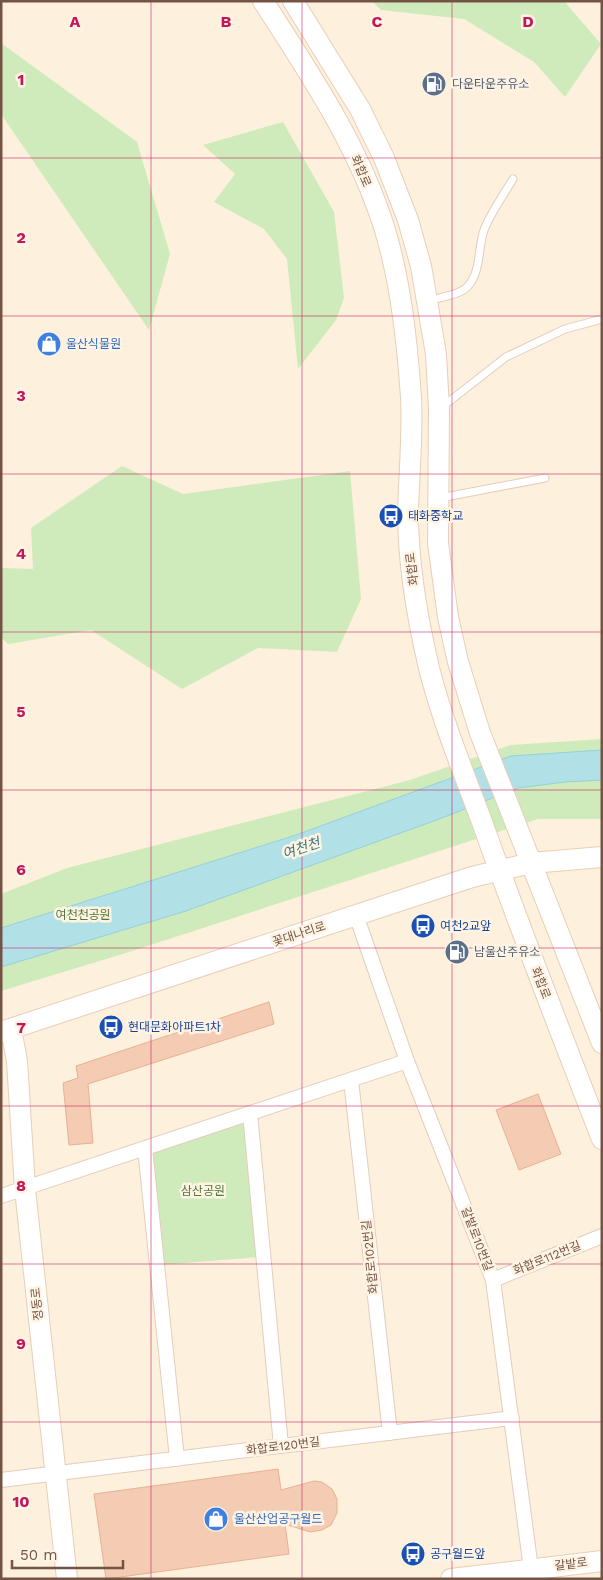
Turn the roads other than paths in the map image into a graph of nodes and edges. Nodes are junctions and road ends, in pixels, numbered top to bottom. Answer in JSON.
{"nodes":[{"id":1,"x":263,"y":1,"type":"edge"},
{"id":2,"x":293,"y":1,"type":"edge"},
{"id":3,"x":513,"y":180,"type":"dead end"},
{"id":4,"x":428,"y":301,"type":"junction"},
{"id":5,"x":602,"y":319,"type":"edge"},
{"id":6,"x":439,"y":409,"type":"junction"},
{"id":7,"x":545,"y":478,"type":"dead end"},
{"id":8,"x":437,"y":498,"type":"junction"},
{"id":9,"x":602,"y":857,"type":"edge"},
{"id":10,"x":532,"y":863,"type":"junction"},
{"id":11,"x":499,"y":870,"type":"junction"},
{"id":12,"x":356,"y":915,"type":"junction"},
{"id":13,"x":6,"y":1030,"type":"edge"},
{"id":14,"x":602,"y":1043,"type":"edge"},
{"id":15,"x":407,"y":1061,"type":"junction"},
{"id":16,"x":350,"y":1080,"type":"junction"},
{"id":17,"x":250,"y":1113,"type":"junction"},
{"id":18,"x":602,"y":1139,"type":"edge"},
{"id":19,"x":144,"y":1148,"type":"junction"},
{"id":20,"x":25,"y":1189,"type":"junction"},
{"id":21,"x":1,"y":1196,"type":"edge"},
{"id":22,"x":602,"y":1236,"type":"edge"},
{"id":23,"x":493,"y":1280,"type":"junction"},
{"id":24,"x":512,"y":1418,"type":"junction"},
{"id":25,"x":390,"y":1433,"type":"junction"},
{"id":26,"x":281,"y":1446,"type":"junction"},
{"id":27,"x":176,"y":1459,"type":"junction"},
{"id":28,"x":54,"y":1474,"type":"junction"},
{"id":29,"x":1,"y":1480,"type":"edge"},
{"id":30,"x":602,"y":1560,"type":"edge"},
{"id":31,"x":532,"y":1574,"type":"edge"},
{"id":32,"x":67,"y":1579,"type":"edge"},
{"id":33,"x":451,"y":1579,"type":"edge"}],
"edges":[{"from":1,"to":11,"type":"main road","name":"화합로"},
{"from":2,"to":4,"type":"main road","name":"화합로"},
{"from":3,"to":4,"type":"lane"},
{"from":4,"to":6,"type":"main road","name":"화합로"},
{"from":5,"to":6,"type":"lane"},
{"from":6,"to":8,"type":"main road","name":"화합로"},
{"from":7,"to":8,"type":"lane"},
{"from":8,"to":10,"type":"main road","name":"화합로"},
{"from":9,"to":10,"type":"main road","name":"꽃대나리로"},
{"from":10,"to":11,"type":"main road","name":"꽃대나리로"},
{"from":10,"to":14,"type":"main road","name":"화합로"},
{"from":11,"to":12,"type":"main road","name":"꽃대나리로"},
{"from":11,"to":18,"type":"main road","name":"화합로"},
{"from":12,"to":13,"type":"main road","name":"꽃대나리로"},
{"from":12,"to":15,"type":"street","name":"갈밭로10번길"},
{"from":13,"to":20,"type":"main road","name":"정동로"},
{"from":15,"to":16,"type":"street"},
{"from":15,"to":23,"type":"street","name":"갈밭로10번길"},
{"from":16,"to":17,"type":"street"},
{"from":16,"to":25,"type":"street","name":"화합로102번길"},
{"from":17,"to":19,"type":"street"},
{"from":17,"to":26,"type":"street"},
{"from":19,"to":20,"type":"street"},
{"from":19,"to":27,"type":"street"},
{"from":20,"to":21,"type":"street"},
{"from":20,"to":28,"type":"main road","name":"정동로"},
{"from":22,"to":23,"type":"street","name":"화합로112번길"},
{"from":23,"to":24,"type":"street","name":"갈밭로10번길"},
{"from":24,"to":25,"type":"street","name":"화합로120번길"},
{"from":24,"to":31,"type":"street","name":"갈밭로10번길"},
{"from":25,"to":26,"type":"street","name":"화합로120번길"},
{"from":26,"to":27,"type":"street","name":"화합로120번길"},
{"from":27,"to":28,"type":"street","name":"화합로120번길"},
{"from":28,"to":29,"type":"street","name":"화합로120번길"},
{"from":28,"to":32,"type":"main road","name":"정동로"},
{"from":30,"to":31,"type":"main road","name":"갈밭로"},
{"from":31,"to":33,"type":"main road","name":"갈밭로"}]}
